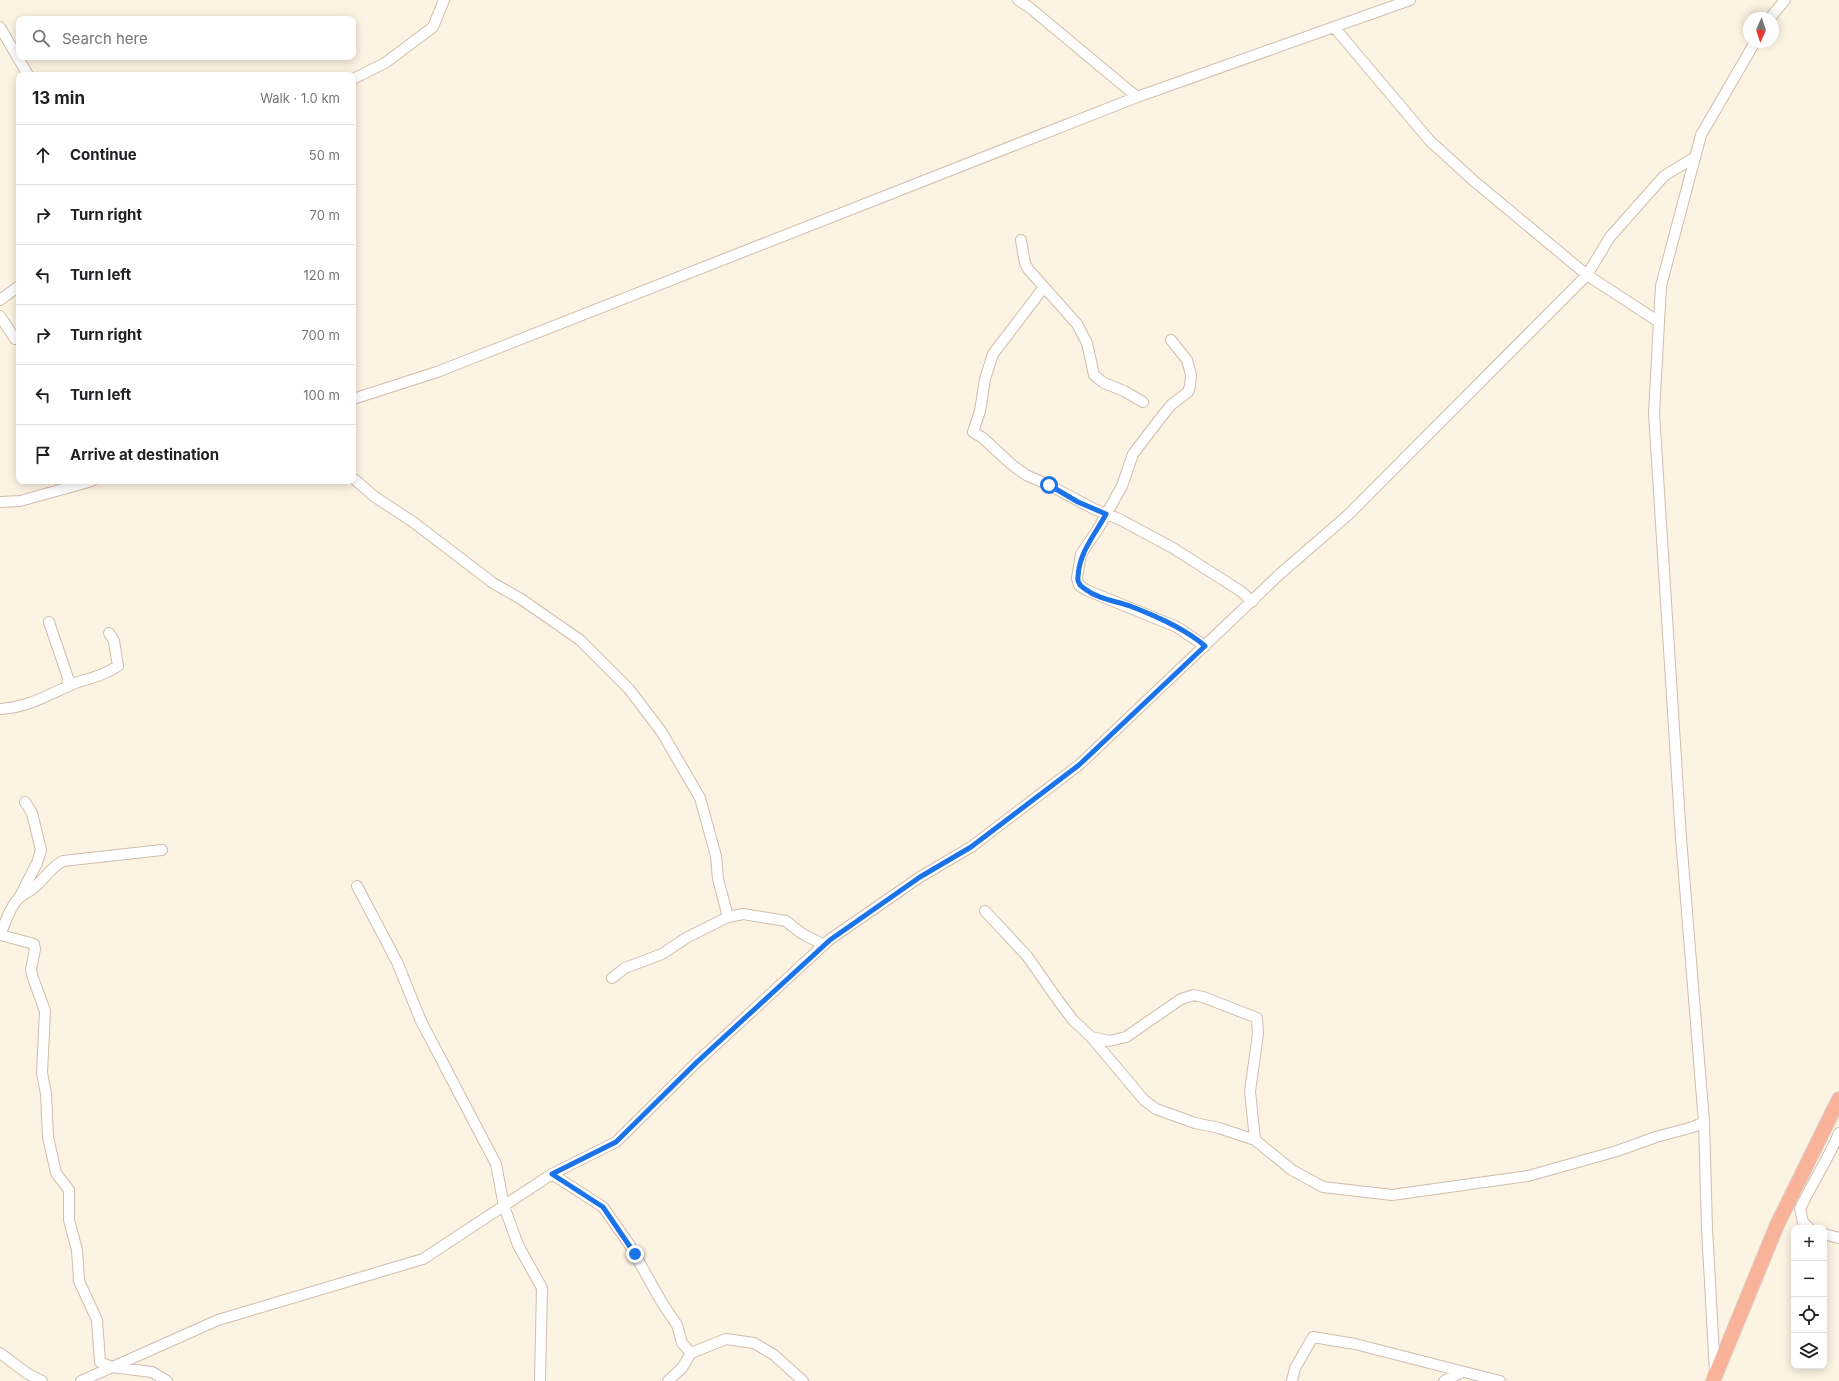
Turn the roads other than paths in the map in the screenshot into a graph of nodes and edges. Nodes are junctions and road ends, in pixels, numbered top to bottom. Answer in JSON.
{"nodes":[{"id":1,"x":444,"y":0,"type":"edge"},
{"id":2,"x":1018,"y":0,"type":"edge"},
{"id":3,"x":1410,"y":0,"type":"edge"},
{"id":4,"x":1785,"y":0,"type":"edge"},
{"id":5,"x":1775,"y":12,"type":"edge"},
{"id":6,"x":0,"y":27,"type":"edge"},
{"id":7,"x":1334,"y":27,"type":"junction"},
{"id":8,"x":1752,"y":48,"type":"edge"},
{"id":9,"x":16,"y":54,"type":"edge"},
{"id":10,"x":19,"y":60,"type":"edge"},
{"id":11,"x":26,"y":72,"type":"edge"},
{"id":12,"x":356,"y":78,"type":"edge"},
{"id":13,"x":1137,"y":97,"type":"junction"},
{"id":14,"x":1695,"y":157,"type":"junction"},
{"id":15,"x":1021,"y":240,"type":"dead end"},
{"id":16,"x":1587,"y":275,"type":"junction"},
{"id":17,"x":1044,"y":287,"type":"junction"},
{"id":18,"x":16,"y":288,"type":"edge"},
{"id":19,"x":0,"y":300,"type":"edge"},
{"id":20,"x":0,"y":316,"type":"edge"},
{"id":21,"x":1659,"y":322,"type":"junction"},
{"id":22,"x":15,"y":339,"type":"dead end"},
{"id":23,"x":1171,"y":340,"type":"dead end"},
{"id":24,"x":356,"y":398,"type":"edge"},
{"id":25,"x":1143,"y":402,"type":"dead end"},
{"id":26,"x":356,"y":481,"type":"edge"},
{"id":27,"x":81,"y":484,"type":"edge"},
{"id":28,"x":0,"y":502,"type":"edge"},
{"id":29,"x":1106,"y":514,"type":"junction"},
{"id":30,"x":1252,"y":602,"type":"junction"},
{"id":31,"x":49,"y":622,"type":"dead end"},
{"id":32,"x":109,"y":633,"type":"dead end"},
{"id":33,"x":1205,"y":646,"type":"junction"},
{"id":34,"x":67,"y":687,"type":"junction"},
{"id":35,"x":0,"y":709,"type":"edge"},
{"id":36,"x":25,"y":802,"type":"dead end"},
{"id":37,"x":162,"y":850,"type":"dead end"},
{"id":38,"x":357,"y":886,"type":"dead end"},
{"id":39,"x":19,"y":898,"type":"junction"},
{"id":40,"x":985,"y":911,"type":"dead end"},
{"id":41,"x":728,"y":917,"type":"junction"},
{"id":42,"x":824,"y":946,"type":"junction"},
{"id":43,"x":612,"y":978,"type":"dead end"},
{"id":44,"x":1091,"y":1037,"type":"junction"},
{"id":45,"x":1839,"y":1099,"type":"edge"},
{"id":46,"x":1704,"y":1122,"type":"junction"},
{"id":47,"x":1839,"y":1133,"type":"edge"},
{"id":48,"x":1254,"y":1140,"type":"junction"},
{"id":49,"x":552,"y":1174,"type":"junction"},
{"id":50,"x":504,"y":1206,"type":"junction"},
{"id":51,"x":1806,"y":1225,"type":"edge"},
{"id":52,"x":1827,"y":1235,"type":"edge"},
{"id":53,"x":1839,"y":1238,"type":"edge"},
{"id":54,"x":691,"y":1352,"type":"junction"},
{"id":55,"x":0,"y":1353,"type":"edge"},
{"id":56,"x":112,"y":1367,"type":"junction"},
{"id":57,"x":1462,"y":1372,"type":"junction"},
{"id":58,"x":1712,"y":1379,"type":"edge"},
{"id":59,"x":42,"y":1381,"type":"edge"},
{"id":60,"x":81,"y":1381,"type":"edge"},
{"id":61,"x":167,"y":1381,"type":"edge"},
{"id":62,"x":540,"y":1381,"type":"edge"},
{"id":63,"x":668,"y":1381,"type":"edge"},
{"id":64,"x":802,"y":1381,"type":"edge"},
{"id":65,"x":1292,"y":1381,"type":"edge"},
{"id":66,"x":1444,"y":1381,"type":"edge"},
{"id":67,"x":1500,"y":1381,"type":"edge"}],
"edges":[{"from":1,"to":12,"type":"street"},
{"from":2,"to":13,"type":"street"},
{"from":3,"to":7,"type":"street"},
{"from":4,"to":5,"type":"street"},
{"from":6,"to":9,"type":"street"},
{"from":7,"to":13,"type":"street"},
{"from":7,"to":16,"type":"street"},
{"from":8,"to":14,"type":"street"},
{"from":10,"to":11,"type":"street"},
{"from":13,"to":24,"type":"street"},
{"from":14,"to":16,"type":"street"},
{"from":14,"to":21,"type":"street"},
{"from":15,"to":17,"type":"street"},
{"from":16,"to":21,"type":"street"},
{"from":16,"to":30,"type":"street"},
{"from":17,"to":25,"type":"street"},
{"from":17,"to":29,"type":"street"},
{"from":18,"to":19,"type":"street"},
{"from":20,"to":22,"type":"street"},
{"from":21,"to":46,"type":"street"},
{"from":23,"to":29,"type":"street"},
{"from":26,"to":41,"type":"street"},
{"from":27,"to":28,"type":"street"},
{"from":29,"to":30,"type":"street"},
{"from":29,"to":33,"type":"street"},
{"from":30,"to":33,"type":"street"},
{"from":31,"to":34,"type":"street"},
{"from":32,"to":34,"type":"street"},
{"from":33,"to":42,"type":"street"},
{"from":34,"to":35,"type":"street"},
{"from":36,"to":39,"type":"street"},
{"from":37,"to":39,"type":"street"},
{"from":38,"to":50,"type":"street"},
{"from":39,"to":56,"type":"street"},
{"from":40,"to":44,"type":"street"},
{"from":41,"to":42,"type":"street"},
{"from":41,"to":43,"type":"street"},
{"from":42,"to":49,"type":"street"},
{"from":44,"to":48,"type":"street"},
{"from":44,"to":48,"type":"street"},
{"from":45,"to":58,"type":"highway"},
{"from":46,"to":48,"type":"street"},
{"from":46,"to":58,"type":"street"},
{"from":47,"to":51,"type":"street"},
{"from":49,"to":50,"type":"street"},
{"from":49,"to":54,"type":"street"},
{"from":50,"to":56,"type":"street"},
{"from":50,"to":62,"type":"street"},
{"from":52,"to":53,"type":"street"},
{"from":54,"to":63,"type":"street"},
{"from":54,"to":64,"type":"street"},
{"from":55,"to":59,"type":"street"},
{"from":56,"to":60,"type":"street"},
{"from":56,"to":61,"type":"street"},
{"from":57,"to":65,"type":"street"},
{"from":57,"to":66,"type":"street"},
{"from":57,"to":67,"type":"street"}]}
